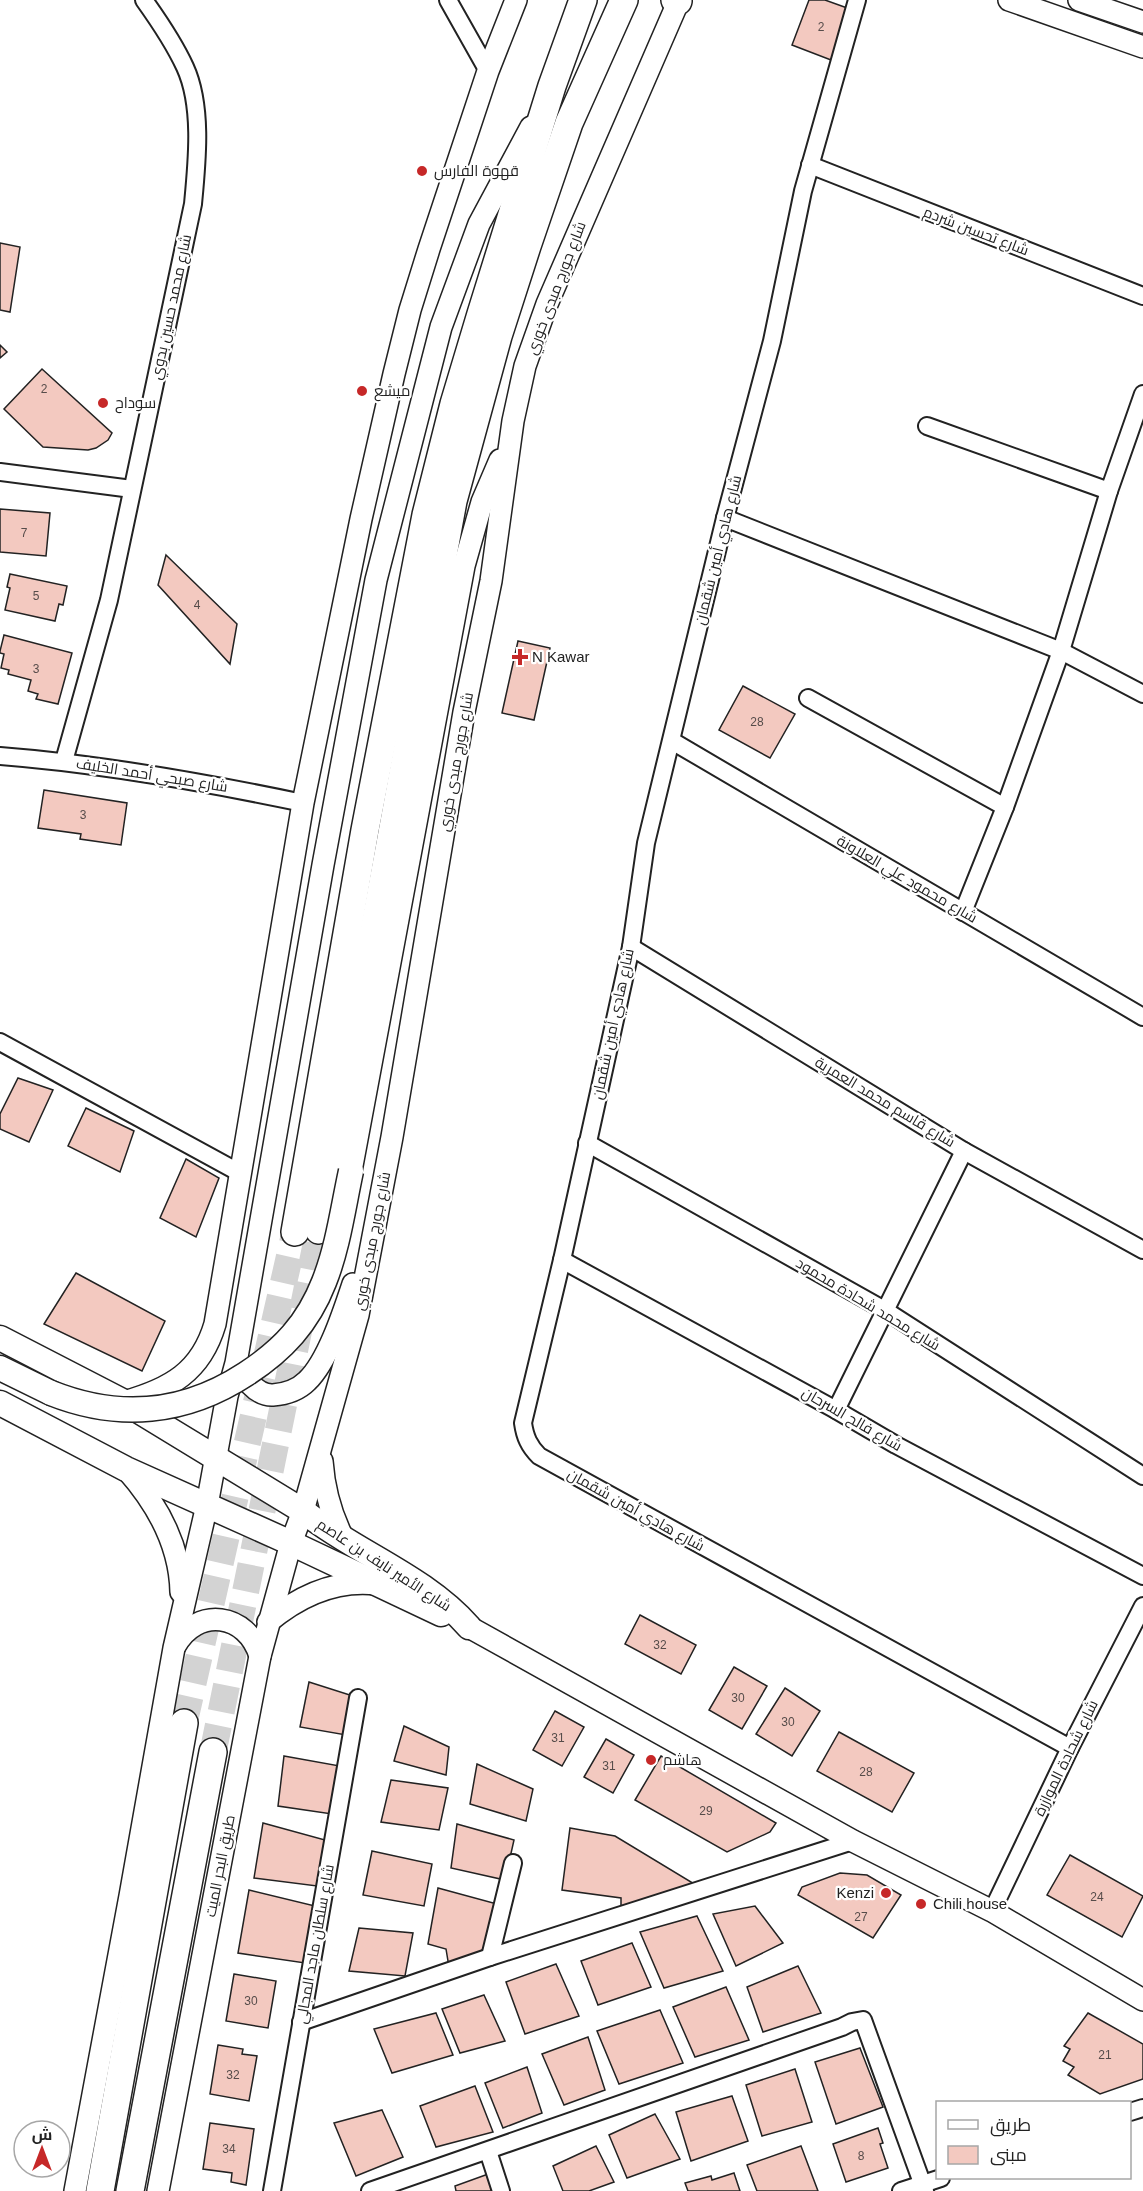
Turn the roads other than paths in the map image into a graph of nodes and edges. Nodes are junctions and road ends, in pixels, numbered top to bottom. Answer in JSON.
{"nodes":[{"id":1,"x":144,"y":0,"type":"edge"},
{"id":2,"x":448,"y":0,"type":"edge"},
{"id":3,"x":516,"y":0,"type":"edge"},
{"id":4,"x":584,"y":0,"type":"edge"},
{"id":5,"x":624,"y":0,"type":"edge"},
{"id":6,"x":677,"y":0,"type":"edge"},
{"id":7,"x":857,"y":0,"type":"edge"},
{"id":8,"x":1009,"y":0,"type":"edge"},
{"id":9,"x":1079,"y":0,"type":"edge"},
{"id":10,"x":1143,"y":22,"type":"edge"},
{"id":11,"x":1143,"y":46,"type":"edge"},
{"id":12,"x":488,"y":71,"type":"junction"},
{"id":13,"x":552,"y":86,"type":"junction"},
{"id":14,"x":810,"y":165,"type":"junction"},
{"id":15,"x":1143,"y":296,"type":"edge"},
{"id":16,"x":1143,"y":394,"type":"edge"},
{"id":17,"x":927,"y":426,"type":"dead end"},
{"id":18,"x":509,"y":443,"type":"junction"},
{"id":19,"x":0,"y":472,"type":"edge"},
{"id":20,"x":132,"y":489,"type":"junction"},
{"id":21,"x":1109,"y":491,"type":"junction"},
{"id":22,"x":725,"y":518,"type":"junction"},
{"id":23,"x":361,"y":519,"type":"junction"},
{"id":24,"x":1061,"y":651,"type":"junction"},
{"id":25,"x":1143,"y":694,"type":"edge"},
{"id":26,"x":808,"y":698,"type":"dead end"},
{"id":27,"x":352,"y":708,"type":"junction"},
{"id":28,"x":672,"y":741,"type":"junction"},
{"id":29,"x":0,"y":756,"type":"edge"},
{"id":30,"x":64,"y":761,"type":"junction"},
{"id":31,"x":303,"y":803,"type":"junction"},
{"id":32,"x":1005,"y":807,"type":"junction"},
{"id":33,"x":963,"y":912,"type":"junction"},
{"id":34,"x":631,"y":947,"type":"junction"},
{"id":35,"x":1143,"y":1017,"type":"edge"},
{"id":36,"x":0,"y":1042,"type":"edge"},
{"id":37,"x":392,"y":1137,"type":"junction"},
{"id":38,"x":587,"y":1143,"type":"junction"},
{"id":39,"x":964,"y":1151,"type":"junction"},
{"id":40,"x":351,"y":1171,"type":"joint"},
{"id":41,"x":240,"y":1173,"type":"junction"},
{"id":42,"x":1143,"y":1250,"type":"edge"},
{"id":43,"x":562,"y":1260,"type":"junction"},
{"id":44,"x":886,"y":1311,"type":"junction"},
{"id":45,"x":0,"y":1338,"type":"edge"},
{"id":46,"x":236,"y":1363,"type":"junction"},
{"id":47,"x":0,"y":1368,"type":"edge"},
{"id":48,"x":124,"y":1402,"type":"junction"},
{"id":49,"x":0,"y":1403,"type":"edge"},
{"id":50,"x":836,"y":1410,"type":"junction"},
{"id":51,"x":322,"y":1444,"type":"junction"},
{"id":52,"x":216,"y":1458,"type":"junction"},
{"id":53,"x":126,"y":1469,"type":"junction"},
{"id":54,"x":1143,"y":1476,"type":"edge"},
{"id":55,"x":207,"y":1505,"type":"junction"},
{"id":56,"x":303,"y":1511,"type":"junction"},
{"id":57,"x":344,"y":1540,"type":"junction"},
{"id":58,"x":291,"y":1543,"type":"junction"},
{"id":59,"x":1143,"y":1576,"type":"edge"},
{"id":60,"x":378,"y":1585,"type":"junction"},
{"id":61,"x":1143,"y":1606,"type":"edge"},
{"id":62,"x":181,"y":1615,"type":"junction"},
{"id":63,"x":268,"y":1622,"type":"junction"},
{"id":64,"x":469,"y":1627,"type":"junction"},
{"id":65,"x":1138,"y":1630,"type":"edge"},
{"id":66,"x":174,"y":1648,"type":"junction"},
{"id":67,"x":260,"y":1656,"type":"junction"},
{"id":68,"x":358,"y":1698,"type":"dead end"},
{"id":69,"x":184,"y":1723,"type":"tunnel mouth"},
{"id":70,"x":1070,"y":1748,"type":"junction"},
{"id":71,"x":213,"y":1752,"type":"tunnel mouth"},
{"id":72,"x":853,"y":1841,"type":"junction"},
{"id":73,"x":513,"y":1863,"type":"dead end"},
{"id":74,"x":992,"y":1911,"type":"junction"},
{"id":75,"x":490,"y":1957,"type":"junction"},
{"id":76,"x":1143,"y":2000,"type":"edge"},
{"id":77,"x":301,"y":2022,"type":"junction"},
{"id":78,"x":488,"y":2151,"type":"junction"},
{"id":79,"x":938,"y":2179,"type":"edge"},
{"id":80,"x":924,"y":2187,"type":"edge"},
{"id":81,"x":75,"y":2191,"type":"edge"},
{"id":82,"x":100,"y":2191,"type":"edge"},
{"id":83,"x":130,"y":2191,"type":"edge"},
{"id":84,"x":158,"y":2191,"type":"edge"},
{"id":85,"x":272,"y":2191,"type":"edge"},
{"id":86,"x":370,"y":2191,"type":"edge"},
{"id":87,"x":501,"y":2191,"type":"edge"},
{"id":88,"x":902,"y":2191,"type":"edge"}],
"edges":[{"from":1,"to":20,"type":"street","name":"شارع محمد حسين بدوي"},
{"from":2,"to":12,"type":"street"},
{"from":3,"to":12,"type":"street"},
{"from":4,"to":13,"type":"main road"},
{"from":5,"to":13,"type":"main road"},
{"from":6,"to":18,"type":"street","name":"شارع جورج مبدى خوري"},
{"from":7,"to":14,"type":"street","name":"شارع هادي أمين شقمان"},
{"from":8,"to":11,"type":"street"},
{"from":9,"to":10,"type":"street"},
{"from":12,"to":23,"type":"street"},
{"from":13,"to":27,"type":"street"},
{"from":14,"to":15,"type":"street","name":"شارع تحسين شردم"},
{"from":14,"to":22,"type":"street","name":"شارع هادي أمين شقمان"},
{"from":16,"to":21,"type":"street"},
{"from":17,"to":21,"type":"street"},
{"from":18,"to":37,"type":"street","name":"شارع جورج مبدى خوري"},
{"from":18,"to":40,"type":"street"},
{"from":19,"to":20,"type":"street"},
{"from":20,"to":30,"type":"street","name":"شارع محمد حسين بدوي"},
{"from":21,"to":24,"type":"street"},
{"from":22,"to":24,"type":"street"},
{"from":22,"to":28,"type":"street","name":"شارع هادي أمين شقمان"},
{"from":23,"to":27,"type":"street"},
{"from":23,"to":31,"type":"street"},
{"from":24,"to":25,"type":"street"},
{"from":24,"to":32,"type":"street"},
{"from":26,"to":32,"type":"street"},
{"from":27,"to":46,"type":"street"},
{"from":28,"to":33,"type":"street","name":"شارع محمود علي العلاونة"},
{"from":28,"to":34,"type":"street","name":"شارع هادي أمين شقمان"},
{"from":29,"to":30,"type":"street","name":"شارع صبحي أحمد الخليف"},
{"from":30,"to":31,"type":"street","name":"شارع صبحي أحمد الخليف"},
{"from":31,"to":41,"type":"street"},
{"from":32,"to":33,"type":"street"},
{"from":33,"to":35,"type":"street","name":"شارع محمود علي العلاونة"},
{"from":34,"to":38,"type":"street","name":"شارع هادي أمين شقمان"},
{"from":34,"to":39,"type":"street","name":"شارع قاسم محمد العمرية"},
{"from":36,"to":41,"type":"street"},
{"from":37,"to":46,"type":"street"},
{"from":37,"to":51,"type":"street","name":"شارع جورج مبدى خوري"},
{"from":38,"to":43,"type":"street","name":"شارع هادي أمين شقمان"},
{"from":38,"to":44,"type":"street","name":"شارع محمد شحادة محمود"},
{"from":39,"to":42,"type":"street","name":"شارع قاسم محمد العمرية"},
{"from":39,"to":44,"type":"street"},
{"from":40,"to":47,"type":"main road","bridge":true},
{"from":41,"to":48,"type":"street"},
{"from":43,"to":50,"type":"street","name":"شارع فالح السرحان"},
{"from":43,"to":70,"type":"street","name":"شارع هادي أمين شقمان"},
{"from":44,"to":50,"type":"street"},
{"from":44,"to":54,"type":"street","name":"شارع محمد شحادة محمود"},
{"from":45,"to":48,"type":"main road","name":"شارع الأمير نايف بن عاصم"},
{"from":46,"to":52,"type":"street"},
{"from":48,"to":52,"type":"main road","name":"شارع الأمير نايف بن عاصم"},
{"from":49,"to":53,"type":"main road","name":"شارع الأمير نايف بن عاصم"},
{"from":50,"to":59,"type":"street","name":"شارع فالح السرحان"},
{"from":51,"to":56,"type":"street","name":"شارع جورج مبدى خوري"},
{"from":51,"to":57,"type":"street"},
{"from":52,"to":55,"type":"street"},
{"from":52,"to":56,"type":"main road","name":"شارع الأمير نايف بن عاصم"},
{"from":53,"to":55,"type":"main road","name":"شارع الأمير نايف بن عاصم"},
{"from":53,"to":62,"type":"street"},
{"from":55,"to":58,"type":"main road","name":"شارع الأمير نايف بن عاصم"},
{"from":55,"to":62,"type":"street"},
{"from":56,"to":57,"type":"main road","name":"شارع الأمير نايف بن عاصم"},
{"from":56,"to":58,"type":"street","name":"شارع جورج مبدى خوري"},
{"from":57,"to":64,"type":"main road","name":"شارع الأمير نايف بن عاصم"},
{"from":58,"to":60,"type":"main road","name":"شارع الأمير نايف بن عاصم"},
{"from":58,"to":63,"type":"street","name":"طريق البحر الميت"},
{"from":60,"to":63,"type":"street"},
{"from":60,"to":64,"type":"main road","name":"شارع الأمير نايف بن عاصم"},
{"from":61,"to":65,"type":"street","name":"شارع شحادة الموازرة"},
{"from":62,"to":66,"type":"street"},
{"from":63,"to":67,"type":"street","name":"طريق البحر الميت"},
{"from":64,"to":72,"type":"street"},
{"from":65,"to":70,"type":"street","name":"شارع شحادة الموازرة"},
{"from":66,"to":67,"type":"street"},
{"from":66,"to":81,"type":"street"},
{"from":67,"to":84,"type":"street","name":"طريق البحر الميت"},
{"from":68,"to":77,"type":"street","name":"شارع سلطان ماجد المجالي"},
{"from":69,"to":82,"type":"main road"},
{"from":70,"to":74,"type":"street","name":"شارع شحادة الموازرة"},
{"from":71,"to":83,"type":"main road","name":"طريق البحر الميت"},
{"from":72,"to":74,"type":"street"},
{"from":72,"to":75,"type":"street"},
{"from":73,"to":75,"type":"street"},
{"from":74,"to":76,"type":"street"},
{"from":75,"to":77,"type":"street"},
{"from":77,"to":85,"type":"street","name":"شارع سلطان ماجد المجالي"},
{"from":78,"to":80,"type":"street"},
{"from":78,"to":86,"type":"street"},
{"from":78,"to":87,"type":"street"},
{"from":79,"to":80,"type":"street"},
{"from":80,"to":88,"type":"street"}]}
